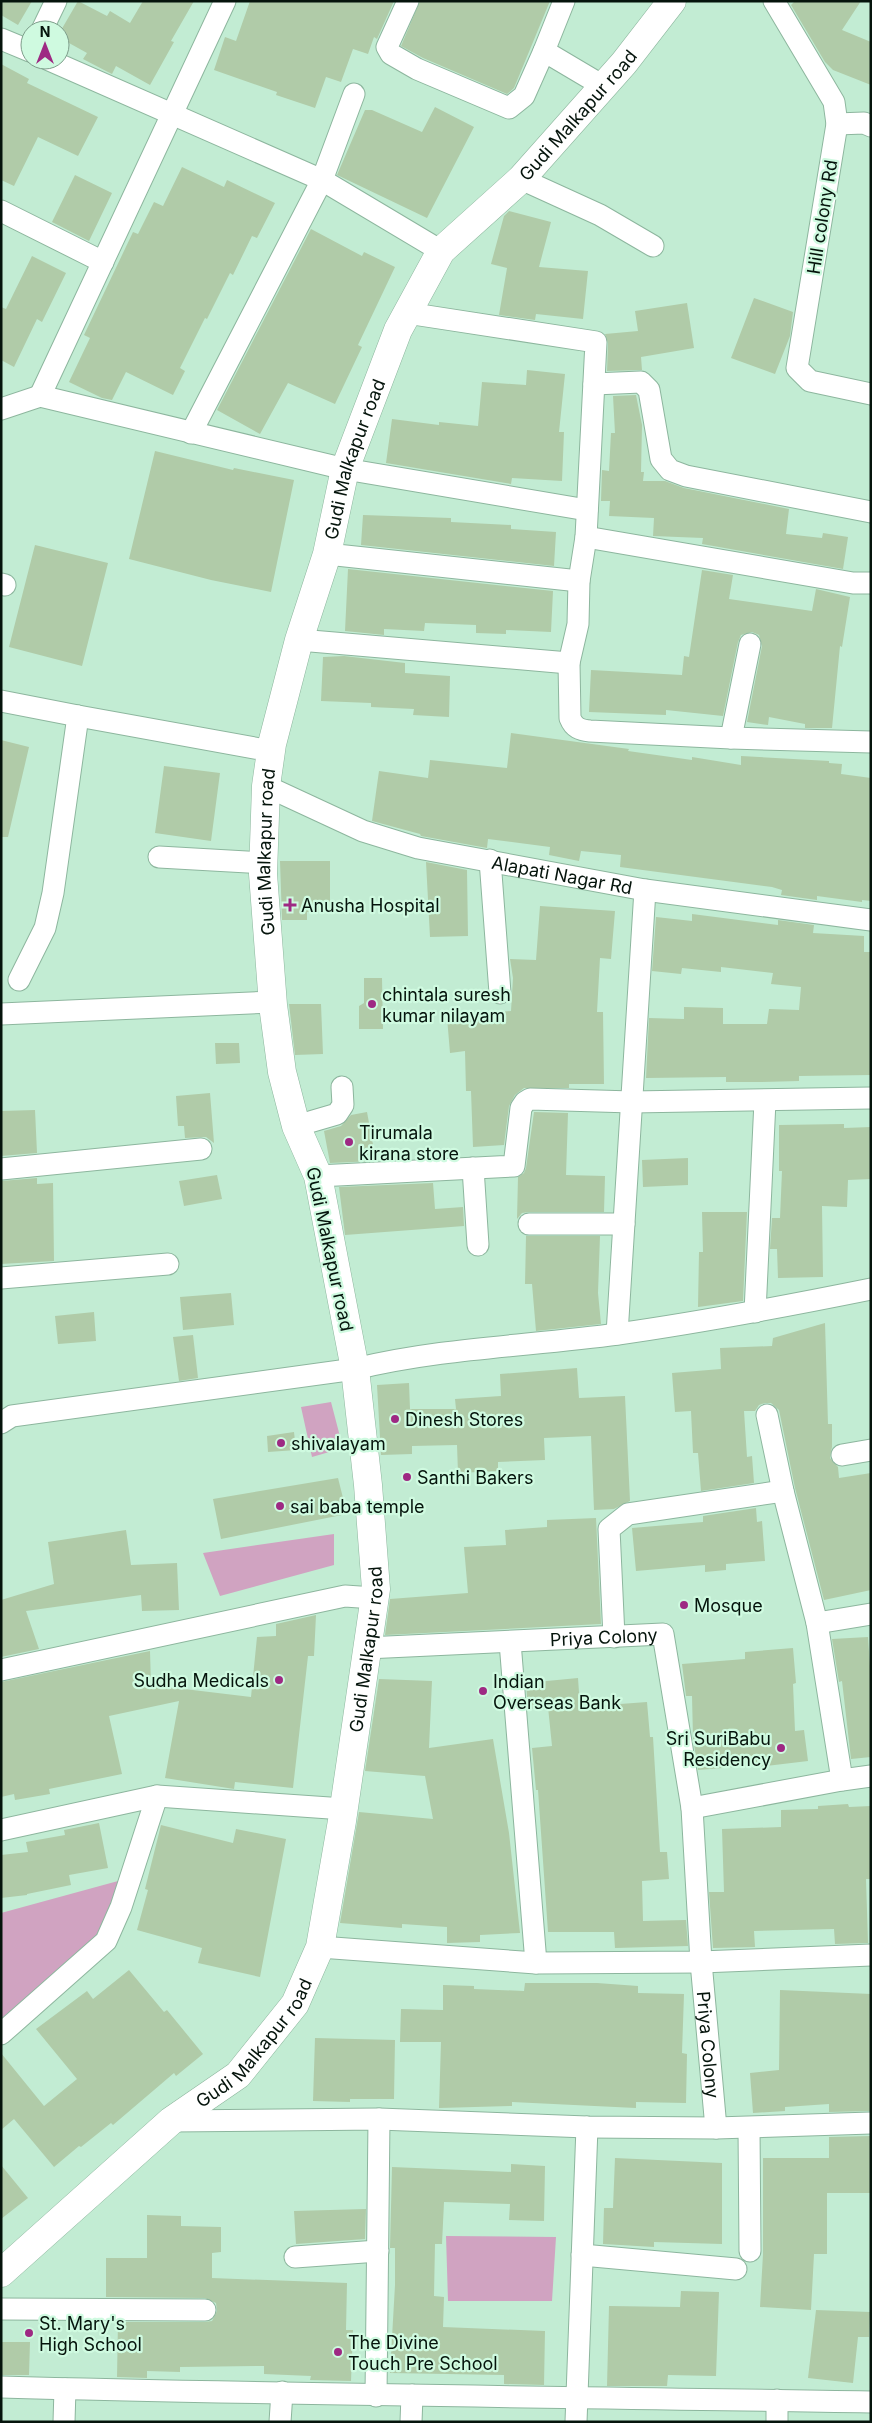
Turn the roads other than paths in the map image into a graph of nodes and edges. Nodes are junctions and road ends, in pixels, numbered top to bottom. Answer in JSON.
{"nodes":[{"id":1,"x":56,"y":1,"type":"edge"},
{"id":2,"x":225,"y":1,"type":"edge"},
{"id":3,"x":408,"y":1,"type":"edge"},
{"id":4,"x":564,"y":1,"type":"edge"},
{"id":5,"x":672,"y":1,"type":"edge"},
{"id":6,"x":774,"y":1,"type":"edge"},
{"id":7,"x":47,"y":20,"type":"edge"},
{"id":8,"x":1,"y":38,"type":"edge"},
{"id":9,"x":20,"y":47,"type":"edge"},
{"id":10,"x":544,"y":51,"type":"junction"},
{"id":11,"x":70,"y":69,"type":"edge"},
{"id":12,"x":603,"y":86,"type":"junction"},
{"id":13,"x":354,"y":94,"type":"dead end"},
{"id":14,"x":173,"y":116,"type":"junction"},
{"id":15,"x":837,"y":124,"type":"junction"},
{"id":16,"x":871,"y":126,"type":"edge"},
{"id":17,"x":521,"y":179,"type":"junction"},
{"id":18,"x":322,"y":180,"type":"junction"},
{"id":19,"x":1,"y":211,"type":"edge"},
{"id":20,"x":653,"y":246,"type":"dead end"},
{"id":21,"x":442,"y":251,"type":"junction"},
{"id":22,"x":103,"y":262,"type":"junction"},
{"id":23,"x":407,"y":314,"type":"junction"},
{"id":24,"x":594,"y":384,"type":"junction"},
{"id":25,"x":871,"y":394,"type":"edge"},
{"id":26,"x":40,"y":396,"type":"junction"},
{"id":27,"x":1,"y":409,"type":"edge"},
{"id":28,"x":191,"y":433,"type":"junction"},
{"id":29,"x":345,"y":469,"type":"junction"},
{"id":30,"x":587,"y":510,"type":"junction"},
{"id":31,"x":871,"y":512,"type":"edge"},
{"id":32,"x":586,"y":537,"type":"junction"},
{"id":33,"x":327,"y":554,"type":"junction"},
{"id":34,"x":579,"y":581,"type":"junction"},
{"id":35,"x":871,"y":583,"type":"edge"},
{"id":36,"x":299,"y":640,"type":"junction"},
{"id":37,"x":750,"y":644,"type":"dead end"},
{"id":38,"x":569,"y":663,"type":"junction"},
{"id":39,"x":1,"y":700,"type":"edge"},
{"id":40,"x":78,"y":716,"type":"junction"},
{"id":41,"x":731,"y":738,"type":"junction"},
{"id":42,"x":871,"y":742,"type":"edge"},
{"id":43,"x":270,"y":751,"type":"junction"},
{"id":44,"x":266,"y":786,"type":"junction"},
{"id":45,"x":159,"y":857,"type":"dead end"},
{"id":46,"x":490,"y":860,"type":"junction"},
{"id":47,"x":264,"y":863,"type":"junction"},
{"id":48,"x":645,"y":890,"type":"junction"},
{"id":49,"x":871,"y":920,"type":"edge"},
{"id":50,"x":19,"y":980,"type":"dead end"},
{"id":51,"x":500,"y":993,"type":"dead end"},
{"id":52,"x":273,"y":1002,"type":"junction"},
{"id":53,"x":1,"y":1014,"type":"edge"},
{"id":54,"x":342,"y":1087,"type":"dead end"},
{"id":55,"x":871,"y":1098,"type":"edge"},
{"id":56,"x":765,"y":1101,"type":"junction"},
{"id":57,"x":632,"y":1102,"type":"junction"},
{"id":58,"x":296,"y":1126,"type":"junction"},
{"id":59,"x":201,"y":1149,"type":"dead end"},
{"id":60,"x":473,"y":1168,"type":"junction"},
{"id":61,"x":1,"y":1170,"type":"edge"},
{"id":62,"x":318,"y":1176,"type":"junction"},
{"id":63,"x":529,"y":1224,"type":"dead end"},
{"id":64,"x":624,"y":1224,"type":"junction"},
{"id":65,"x":478,"y":1246,"type":"dead end"},
{"id":66,"x":168,"y":1264,"type":"dead end"},
{"id":67,"x":1,"y":1278,"type":"edge"},
{"id":68,"x":871,"y":1290,"type":"edge"},
{"id":69,"x":755,"y":1312,"type":"junction"},
{"id":70,"x":617,"y":1334,"type":"junction"},
{"id":71,"x":356,"y":1369,"type":"junction"},
{"id":72,"x":767,"y":1415,"type":"dead end"},
{"id":73,"x":1,"y":1423,"type":"edge"},
{"id":74,"x":871,"y":1450,"type":"edge"},
{"id":75,"x":842,"y":1455,"type":"dead end"},
{"id":76,"x":783,"y":1491,"type":"junction"},
{"id":77,"x":374,"y":1598,"type":"junction"},
{"id":78,"x":871,"y":1614,"type":"edge"},
{"id":79,"x":817,"y":1623,"type":"junction"},
{"id":80,"x":614,"y":1637,"type":"junction"},
{"id":81,"x":510,"y":1642,"type":"junction"},
{"id":82,"x":366,"y":1648,"type":"junction"},
{"id":83,"x":1,"y":1670,"type":"edge"},
{"id":84,"x":871,"y":1776,"type":"edge"},
{"id":85,"x":842,"y":1780,"type":"junction"},
{"id":86,"x":158,"y":1796,"type":"junction"},
{"id":87,"x":692,"y":1808,"type":"junction"},
{"id":88,"x":344,"y":1809,"type":"junction"},
{"id":89,"x":1,"y":1830,"type":"edge"},
{"id":90,"x":320,"y":1947,"type":"junction"},
{"id":91,"x":871,"y":1955,"type":"edge"},
{"id":92,"x":701,"y":1962,"type":"junction"},
{"id":93,"x":536,"y":1963,"type":"junction"},
{"id":94,"x":1,"y":2034,"type":"edge"},
{"id":95,"x":379,"y":2119,"type":"junction"},
{"id":96,"x":171,"y":2122,"type":"junction"},
{"id":97,"x":871,"y":2124,"type":"edge"},
{"id":98,"x":587,"y":2127,"type":"junction"},
{"id":99,"x":716,"y":2128,"type":"junction"},
{"id":100,"x":749,"y":2128,"type":"junction"},
{"id":101,"x":378,"y":2252,"type":"junction"},
{"id":102,"x":750,"y":2252,"type":"dead end"},
{"id":103,"x":582,"y":2255,"type":"junction"},
{"id":104,"x":295,"y":2257,"type":"dead end"},
{"id":105,"x":5,"y":2265,"type":"edge"},
{"id":106,"x":736,"y":2269,"type":"dead end"},
{"id":107,"x":1,"y":2309,"type":"edge"},
{"id":108,"x":205,"y":2310,"type":"dead end"},
{"id":109,"x":1,"y":2387,"type":"edge"},
{"id":110,"x":65,"y":2389,"type":"junction"},
{"id":111,"x":282,"y":2392,"type":"junction"},
{"id":112,"x":412,"y":2395,"type":"junction"},
{"id":113,"x":376,"y":2396,"type":"junction"},
{"id":114,"x":576,"y":2397,"type":"junction"},
{"id":115,"x":777,"y":2400,"type":"junction"},
{"id":116,"x":871,"y":2402,"type":"edge"},
{"id":117,"x":64,"y":2422,"type":"edge"},
{"id":118,"x":280,"y":2422,"type":"edge"},
{"id":119,"x":411,"y":2422,"type":"edge"},
{"id":120,"x":576,"y":2422,"type":"edge"},
{"id":121,"x":777,"y":2422,"type":"edge"}],
"edges":[{"from":1,"to":7,"type":"street"},
{"from":2,"to":14,"type":"street"},
{"from":3,"to":10,"type":"street"},
{"from":4,"to":10,"type":"street"},
{"from":5,"to":12,"type":"street","name":"Gudi Malkapur road"},
{"from":6,"to":15,"type":"street","name":"Hill colony Rd"},
{"from":8,"to":9,"type":"street"},
{"from":10,"to":12,"type":"street"},
{"from":11,"to":14,"type":"street"},
{"from":12,"to":17,"type":"street","name":"Gudi Malkapur road"},
{"from":13,"to":18,"type":"street"},
{"from":14,"to":18,"type":"street"},
{"from":14,"to":22,"type":"street"},
{"from":15,"to":16,"type":"street"},
{"from":15,"to":25,"type":"street","name":"Hill colony Rd"},
{"from":17,"to":20,"type":"street"},
{"from":17,"to":21,"type":"street","name":"Gudi Malkapur road"},
{"from":18,"to":21,"type":"street"},
{"from":18,"to":28,"type":"street"},
{"from":19,"to":22,"type":"street"},
{"from":21,"to":23,"type":"street","name":"Gudi Malkapur road"},
{"from":22,"to":26,"type":"street"},
{"from":23,"to":24,"type":"street"},
{"from":23,"to":29,"type":"street","name":"Gudi Malkapur road"},
{"from":24,"to":30,"type":"street"},
{"from":24,"to":31,"type":"street"},
{"from":26,"to":27,"type":"street"},
{"from":26,"to":28,"type":"street"},
{"from":28,"to":29,"type":"street"},
{"from":29,"to":30,"type":"street"},
{"from":29,"to":33,"type":"street","name":"Gudi Malkapur road"},
{"from":30,"to":32,"type":"street"},
{"from":32,"to":34,"type":"street"},
{"from":32,"to":35,"type":"street"},
{"from":33,"to":34,"type":"street"},
{"from":33,"to":36,"type":"street","name":"Gudi Malkapur road"},
{"from":34,"to":38,"type":"street"},
{"from":36,"to":38,"type":"street"},
{"from":36,"to":43,"type":"street","name":"Gudi Malkapur road"},
{"from":37,"to":41,"type":"street"},
{"from":38,"to":41,"type":"street"},
{"from":39,"to":40,"type":"street"},
{"from":40,"to":43,"type":"street"},
{"from":40,"to":50,"type":"street"},
{"from":41,"to":42,"type":"street"},
{"from":43,"to":44,"type":"street","name":"Gudi Malkapur road"},
{"from":44,"to":46,"type":"street","name":"Alapati Nagar Rd"},
{"from":44,"to":47,"type":"street","name":"Gudi Malkapur road"},
{"from":45,"to":47,"type":"street"},
{"from":46,"to":48,"type":"street","name":"Alapati Nagar Rd"},
{"from":46,"to":51,"type":"street"},
{"from":47,"to":52,"type":"street","name":"Gudi Malkapur road"},
{"from":48,"to":49,"type":"street","name":"Alapati Nagar Rd"},
{"from":48,"to":57,"type":"street"},
{"from":52,"to":53,"type":"street"},
{"from":52,"to":58,"type":"street","name":"Gudi Malkapur road"},
{"from":54,"to":58,"type":"street"},
{"from":55,"to":56,"type":"street"},
{"from":56,"to":57,"type":"street"},
{"from":56,"to":69,"type":"street"},
{"from":57,"to":60,"type":"street"},
{"from":57,"to":64,"type":"street"},
{"from":58,"to":62,"type":"street","name":"Gudi Malkapur road"},
{"from":59,"to":61,"type":"street"},
{"from":60,"to":62,"type":"street"},
{"from":60,"to":65,"type":"street"},
{"from":62,"to":71,"type":"street","name":"Gudi Malkapur road"},
{"from":63,"to":64,"type":"street"},
{"from":64,"to":70,"type":"street"},
{"from":66,"to":67,"type":"street"},
{"from":68,"to":69,"type":"street"},
{"from":69,"to":70,"type":"street"},
{"from":70,"to":71,"type":"street"},
{"from":71,"to":73,"type":"street"},
{"from":71,"to":77,"type":"street","name":"Gudi Malkapur road"},
{"from":72,"to":76,"type":"street"},
{"from":74,"to":75,"type":"street"},
{"from":76,"to":79,"type":"street"},
{"from":76,"to":80,"type":"street"},
{"from":77,"to":82,"type":"street","name":"Gudi Malkapur road"},
{"from":77,"to":83,"type":"street"},
{"from":78,"to":79,"type":"street"},
{"from":79,"to":85,"type":"street"},
{"from":80,"to":81,"type":"street","name":"Priya Colony"},
{"from":80,"to":87,"type":"street","name":"Priya Colony"},
{"from":81,"to":82,"type":"street","name":"Priya Colony"},
{"from":81,"to":93,"type":"street"},
{"from":82,"to":88,"type":"street","name":"Gudi Malkapur road"},
{"from":84,"to":85,"type":"street"},
{"from":85,"to":87,"type":"street"},
{"from":86,"to":88,"type":"street"},
{"from":86,"to":89,"type":"street"},
{"from":86,"to":94,"type":"street"},
{"from":87,"to":92,"type":"street","name":"Priya Colony"},
{"from":88,"to":90,"type":"street","name":"Gudi Malkapur road"},
{"from":90,"to":93,"type":"street"},
{"from":90,"to":96,"type":"street","name":"Gudi Malkapur road"},
{"from":91,"to":92,"type":"street"},
{"from":92,"to":93,"type":"street"},
{"from":92,"to":99,"type":"street","name":"Priya Colony"},
{"from":95,"to":96,"type":"street"},
{"from":95,"to":98,"type":"street"},
{"from":95,"to":101,"type":"street"},
{"from":96,"to":105,"type":"street","name":"Gudi Malkapur road"},
{"from":97,"to":100,"type":"street"},
{"from":98,"to":99,"type":"street"},
{"from":98,"to":103,"type":"street"},
{"from":99,"to":100,"type":"street"},
{"from":100,"to":102,"type":"street"},
{"from":101,"to":104,"type":"street"},
{"from":101,"to":113,"type":"street"},
{"from":103,"to":106,"type":"street"},
{"from":103,"to":114,"type":"street"},
{"from":107,"to":108,"type":"street"},
{"from":109,"to":110,"type":"street"},
{"from":110,"to":111,"type":"street"},
{"from":110,"to":117,"type":"street"},
{"from":111,"to":113,"type":"street"},
{"from":111,"to":118,"type":"street"},
{"from":112,"to":113,"type":"street"},
{"from":112,"to":114,"type":"street"},
{"from":112,"to":119,"type":"street"},
{"from":114,"to":115,"type":"street"},
{"from":114,"to":120,"type":"street"},
{"from":115,"to":116,"type":"street"},
{"from":115,"to":121,"type":"street"}]}
